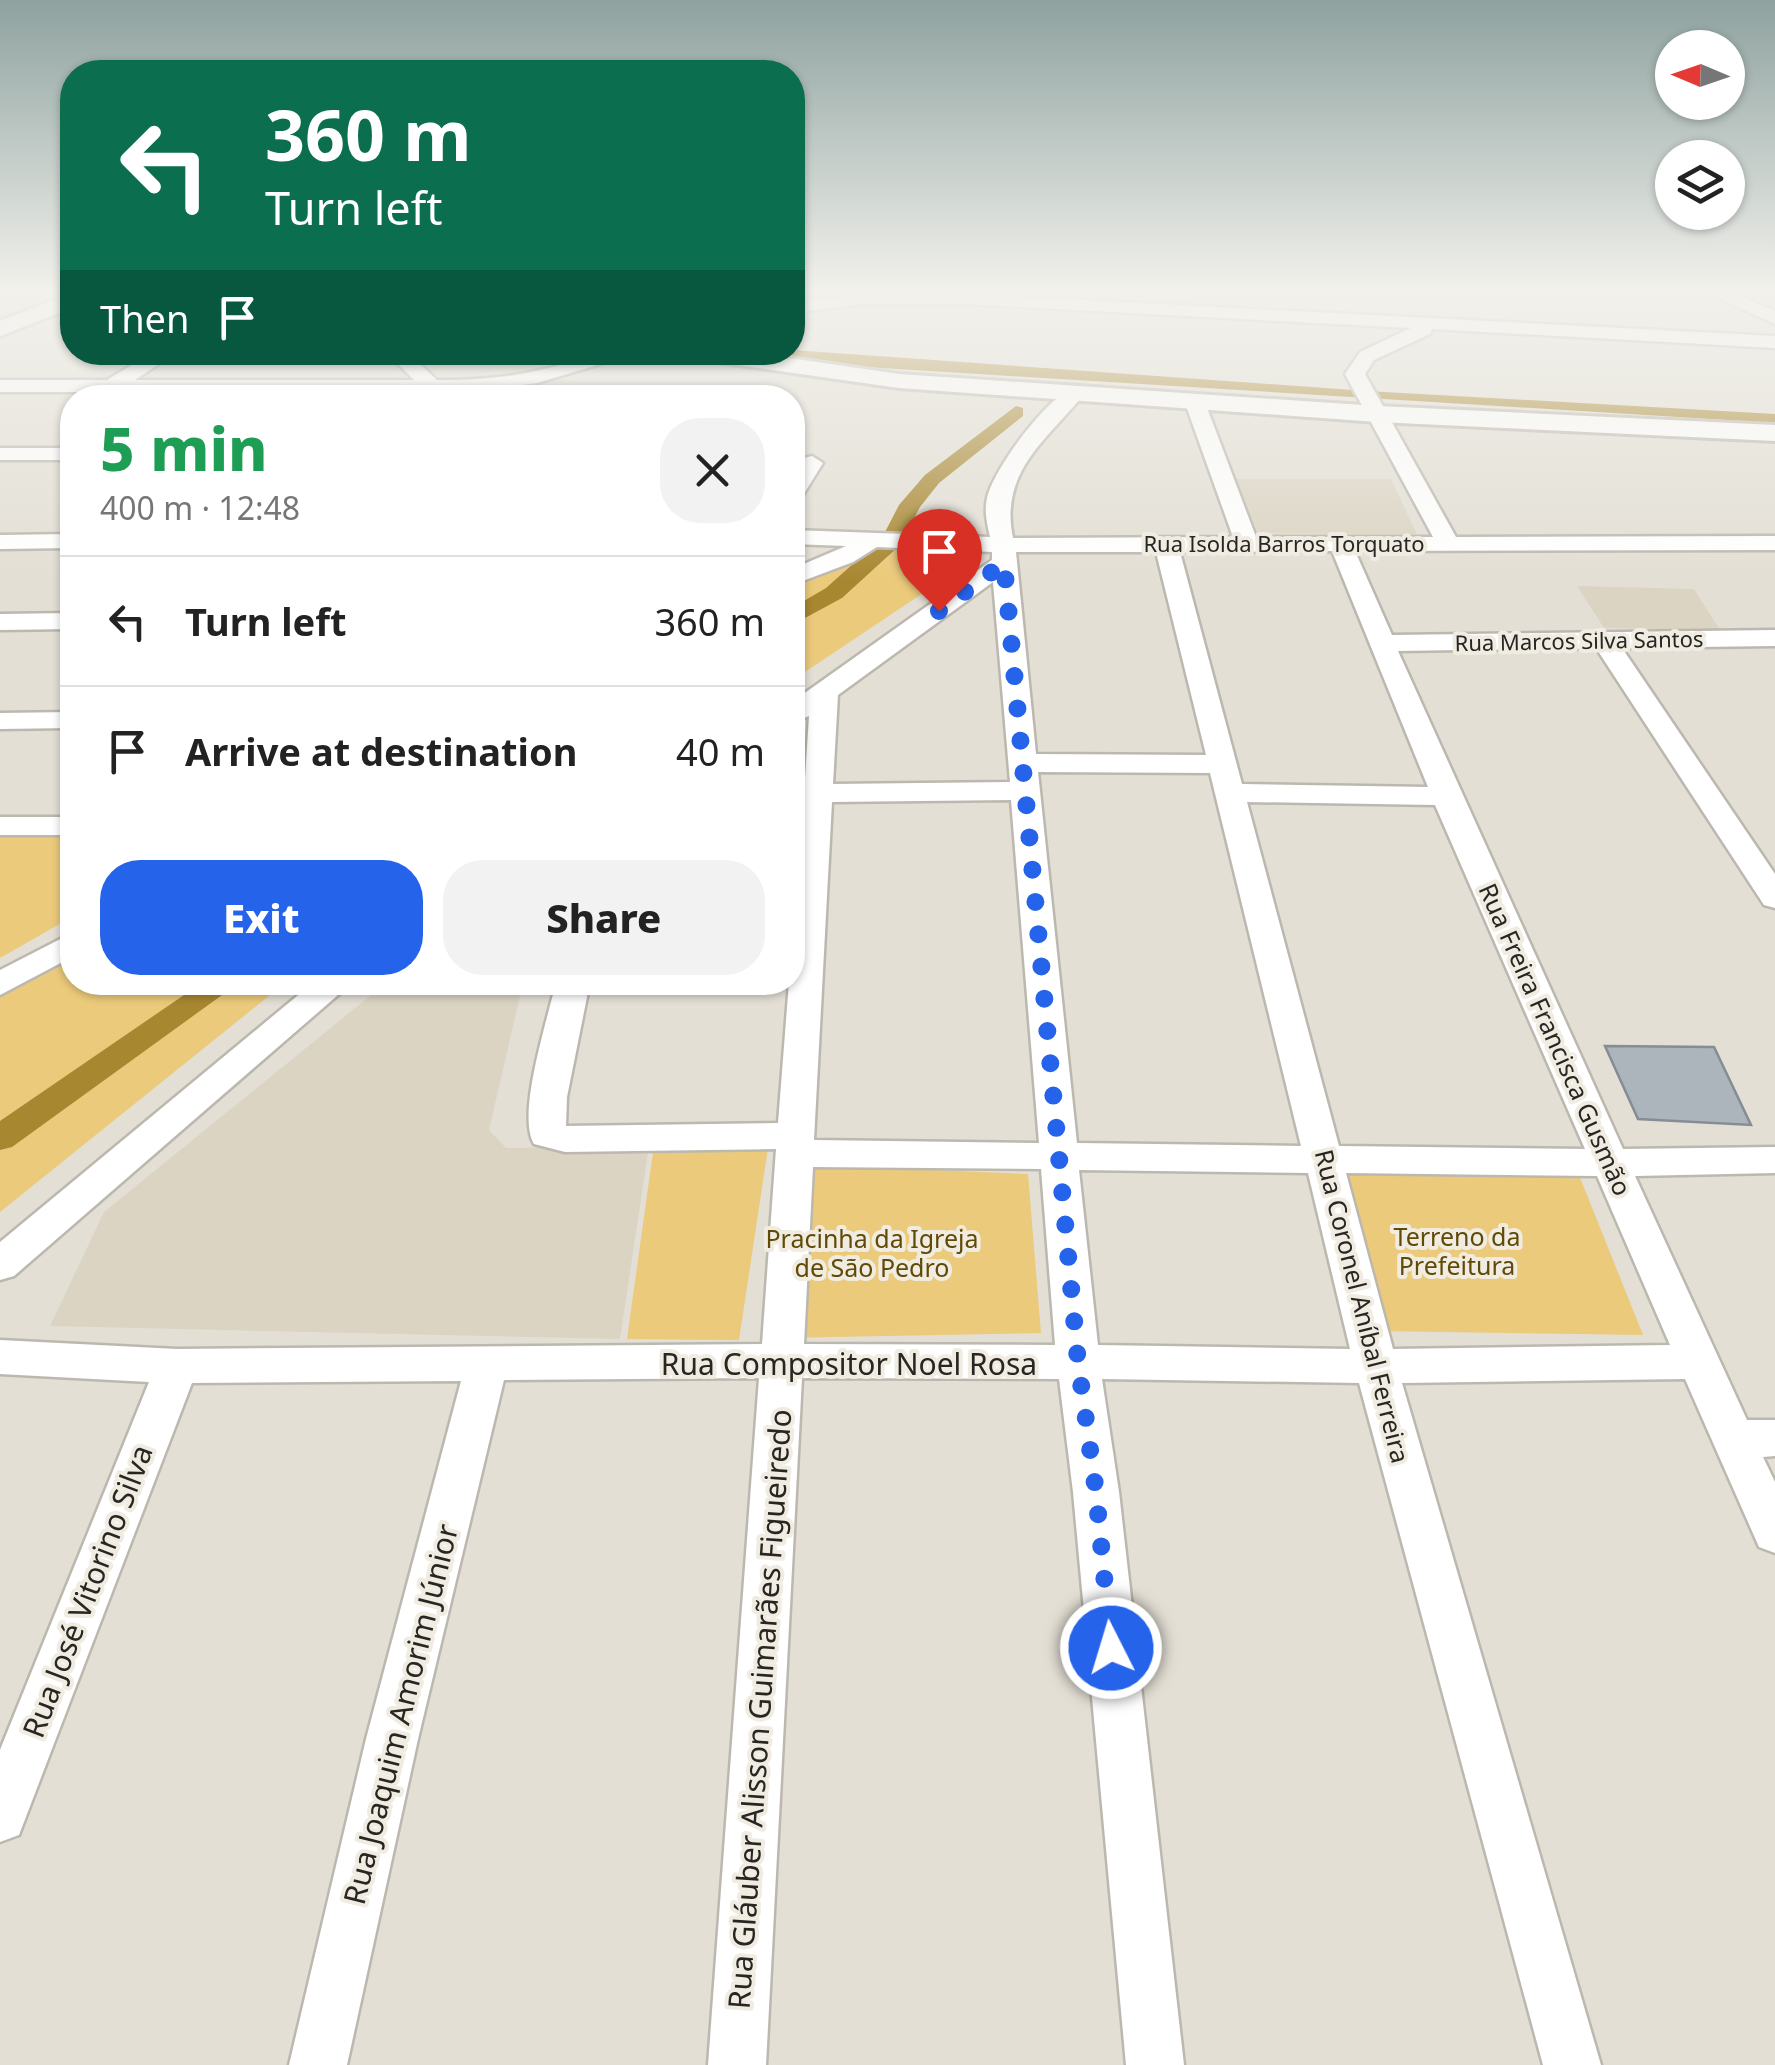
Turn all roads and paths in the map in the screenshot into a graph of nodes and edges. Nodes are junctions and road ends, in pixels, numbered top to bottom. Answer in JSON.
{"nodes":[{"id":1,"x":998,"y":387,"type":"edge"},
{"id":2,"x":1337,"y":387,"type":"edge"},
{"id":3,"x":1363,"y":387,"type":"edge"},
{"id":4,"x":1395,"y":388,"type":"dead end"},
{"id":5,"x":1076,"y":393,"type":"junction"},
{"id":6,"x":1370,"y":399,"type":"junction"},
{"id":7,"x":1194,"y":400,"type":"junction"},
{"id":8,"x":1775,"y":433,"type":"edge"},
{"id":9,"x":0,"y":454,"type":"edge"},
{"id":10,"x":60,"y":454,"type":"edge"},
{"id":11,"x":812,"y":463,"type":"dead end"},
{"id":12,"x":805,"y":474,"type":"edge"},
{"id":13,"x":805,"y":538,"type":"edge"},
{"id":14,"x":60,"y":541,"type":"edge"},
{"id":15,"x":870,"y":541,"type":"junction"},
{"id":16,"x":0,"y":542,"type":"edge"},
{"id":17,"x":1448,"y":542,"type":"junction"},
{"id":18,"x":1340,"y":543,"type":"junction"},
{"id":19,"x":1775,"y":543,"type":"edge"},
{"id":20,"x":1166,"y":544,"type":"junction"},
{"id":21,"x":1247,"y":544,"type":"junction"},
{"id":22,"x":1004,"y":554,"type":"junction"},
{"id":23,"x":805,"y":573,"type":"edge"},
{"id":24,"x":60,"y":621,"type":"edge"},
{"id":25,"x":0,"y":622,"type":"edge"},
{"id":26,"x":1602,"y":638,"type":"junction"},
{"id":27,"x":1775,"y":638,"type":"edge"},
{"id":28,"x":1384,"y":643,"type":"junction"},
{"id":29,"x":808,"y":705,"type":"edge"},
{"id":30,"x":60,"y":720,"type":"edge"},
{"id":31,"x":0,"y":721,"type":"edge"},
{"id":32,"x":1025,"y":777,"type":"junction"},
{"id":33,"x":1228,"y":779,"type":"junction"},
{"id":34,"x":818,"y":792,"type":"junction"},
{"id":35,"x":1446,"y":796,"type":"junction"},
{"id":36,"x":0,"y":826,"type":"edge"},
{"id":37,"x":60,"y":826,"type":"edge"},
{"id":38,"x":1775,"y":898,"type":"edge"},
{"id":39,"x":60,"y":950,"type":"edge"},
{"id":40,"x":0,"y":984,"type":"edge"},
{"id":41,"x":321,"y":995,"type":"edge"},
{"id":42,"x":570,"y":995,"type":"edge"},
{"id":43,"x":797,"y":1144,"type":"junction"},
{"id":44,"x":1060,"y":1156,"type":"junction"},
{"id":45,"x":1326,"y":1158,"type":"junction"},
{"id":46,"x":1775,"y":1160,"type":"edge"},
{"id":47,"x":1612,"y":1164,"type":"junction"},
{"id":48,"x":0,"y":1266,"type":"edge"},
{"id":49,"x":0,"y":1356,"type":"edge"},
{"id":50,"x":781,"y":1362,"type":"junction"},
{"id":51,"x":1078,"y":1362,"type":"junction"},
{"id":52,"x":1698,"y":1362,"type":"junction"},
{"id":53,"x":486,"y":1364,"type":"junction"},
{"id":54,"x":177,"y":1366,"type":"junction"},
{"id":55,"x":1376,"y":1366,"type":"junction"},
{"id":56,"x":1754,"y":1439,"type":"edge"},
{"id":57,"x":1775,"y":1533,"type":"edge"},
{"id":58,"x":0,"y":1816,"type":"edge"},
{"id":59,"x":318,"y":2065,"type":"edge"},
{"id":60,"x":737,"y":2065,"type":"edge"},
{"id":61,"x":1155,"y":2065,"type":"edge"},
{"id":62,"x":1572,"y":2065,"type":"edge"}],
"edges":[{"from":1,"to":5,"type":"main road"},
{"from":2,"to":6,"type":"main road"},
{"from":3,"to":6,"type":"street"},
{"from":4,"to":6,"type":"main road"},
{"from":5,"to":7,"type":"main road"},
{"from":5,"to":22,"type":"street"},
{"from":6,"to":7,"type":"main road"},
{"from":6,"to":8,"type":"main road"},
{"from":6,"to":17,"type":"street"},
{"from":7,"to":21,"type":"street"},
{"from":9,"to":10,"type":"street"},
{"from":11,"to":12,"type":"street"},
{"from":13,"to":15,"type":"street","name":"Rua Isolda Barros Torquato"},
{"from":14,"to":16,"type":"street"},
{"from":15,"to":22,"type":"street","name":"Rua Isolda Barros Torquato"},
{"from":15,"to":23,"type":"street"},
{"from":17,"to":18,"type":"street","name":"Rua Isolda Barros Torquato"},
{"from":17,"to":19,"type":"street","name":"Rua Isolda Barros Torquato"},
{"from":18,"to":21,"type":"street","name":"Rua Isolda Barros Torquato"},
{"from":18,"to":28,"type":"street","name":"Rua Freira Francisca Gusmão"},
{"from":20,"to":21,"type":"street","name":"Rua Isolda Barros Torquato"},
{"from":20,"to":22,"type":"street","name":"Rua Isolda Barros Torquato"},
{"from":20,"to":33,"type":"street","name":"Rua Coronel Aníbal Ferreira"},
{"from":22,"to":29,"type":"street"},
{"from":22,"to":32,"type":"street"},
{"from":24,"to":25,"type":"street"},
{"from":26,"to":27,"type":"street","name":"Rua Marcos Silva Santos"},
{"from":26,"to":28,"type":"street","name":"Rua Marcos Silva Santos"},
{"from":26,"to":38,"type":"street"},
{"from":28,"to":35,"type":"street","name":"Rua Freira Francisca Gusmão"},
{"from":29,"to":34,"type":"street","name":"Rua Gláuber Alisson Guimarães Figueiredo"},
{"from":30,"to":31,"type":"street"},
{"from":32,"to":33,"type":"street"},
{"from":32,"to":34,"type":"street"},
{"from":32,"to":44,"type":"street"},
{"from":33,"to":35,"type":"street"},
{"from":33,"to":45,"type":"street","name":"Rua Coronel Aníbal Ferreira"},
{"from":34,"to":43,"type":"street","name":"Rua Gláuber Alisson Guimarães Figueiredo"},
{"from":35,"to":47,"type":"street","name":"Rua Freira Francisca Gusmão"},
{"from":36,"to":37,"type":"street"},
{"from":39,"to":40,"type":"street"},
{"from":41,"to":48,"type":"street"},
{"from":42,"to":43,"type":"street"},
{"from":43,"to":44,"type":"street"},
{"from":43,"to":50,"type":"street","name":"Rua Gláuber Alisson Guimarães Figueiredo"},
{"from":44,"to":45,"type":"street"},
{"from":44,"to":51,"type":"street"},
{"from":45,"to":47,"type":"street"},
{"from":45,"to":55,"type":"street","name":"Rua Coronel Aníbal Ferreira"},
{"from":46,"to":47,"type":"street"},
{"from":47,"to":52,"type":"street","name":"Rua Freira Francisca Gusmão"},
{"from":49,"to":54,"type":"street","name":"Rua Compositor Noel Rosa"},
{"from":50,"to":51,"type":"street","name":"Rua Compositor Noel Rosa"},
{"from":50,"to":53,"type":"street","name":"Rua Compositor Noel Rosa"},
{"from":50,"to":60,"type":"street","name":"Rua Gláuber Alisson Guimarães Figueiredo"},
{"from":51,"to":55,"type":"street","name":"Rua Compositor Noel Rosa"},
{"from":51,"to":61,"type":"street"},
{"from":52,"to":55,"type":"street","name":"Rua Compositor Noel Rosa"},
{"from":52,"to":56,"type":"street","name":"Rua Freira Francisca Gusmão"},
{"from":53,"to":54,"type":"street","name":"Rua Compositor Noel Rosa"},
{"from":53,"to":59,"type":"street","name":"Rua Joaquim Amorim Júnior"},
{"from":54,"to":58,"type":"street","name":"Rua José Vitorino Silva"},
{"from":55,"to":62,"type":"street","name":"Rua Coronel Aníbal Ferreira"},
{"from":56,"to":57,"type":"street","name":"Rua Freira Francisca Gusmão"}]}
